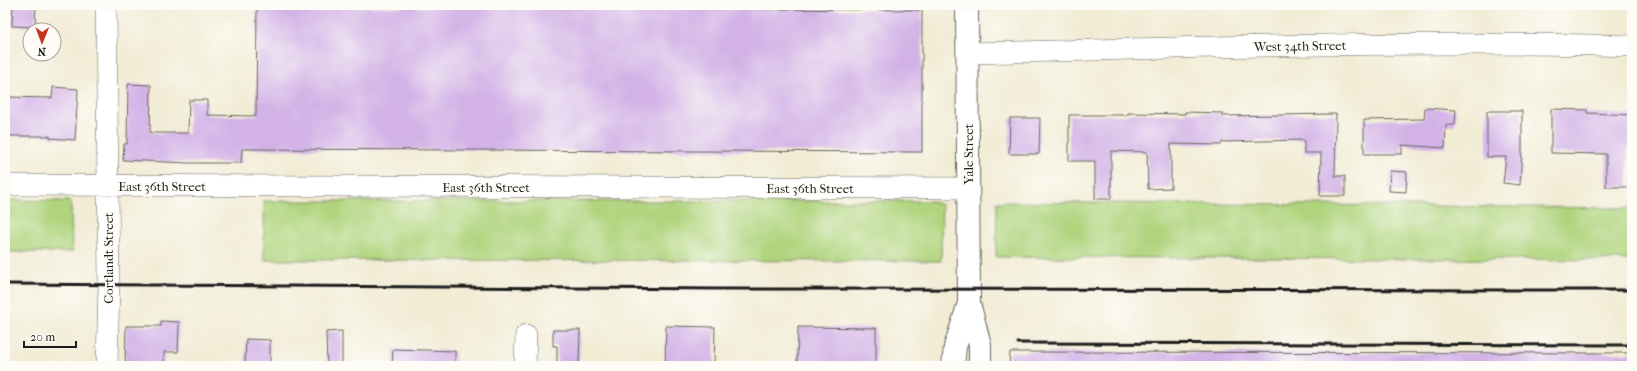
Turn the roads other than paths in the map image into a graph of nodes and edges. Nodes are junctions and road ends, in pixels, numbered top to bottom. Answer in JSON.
{"nodes":[{"id":1,"x":106,"y":5,"type":"edge"},
{"id":2,"x":967,"y":5,"type":"edge"},
{"id":3,"x":1632,"y":46,"type":"edge"},
{"id":4,"x":968,"y":53,"type":"junction"},
{"id":5,"x":5,"y":185,"type":"edge"},
{"id":6,"x":108,"y":186,"type":"junction"},
{"id":7,"x":967,"y":188,"type":"junction"},
{"id":8,"x":969,"y":303,"type":"junction"},
{"id":9,"x":526,"y":335,"type":"dead end"},
{"id":10,"x":107,"y":366,"type":"edge"},
{"id":11,"x":525,"y":366,"type":"edge"},
{"id":12,"x":953,"y":366,"type":"edge"},
{"id":13,"x":980,"y":366,"type":"edge"}],
"edges":[{"from":1,"to":6,"type":"street","name":"Cortlandt Street"},
{"from":2,"to":4,"type":"main road","name":"Yale Street"},
{"from":3,"to":4,"type":"street","name":"West 34th Street"},
{"from":4,"to":7,"type":"main road","name":"Yale Street"},
{"from":5,"to":6,"type":"street","name":"East 36th Street"},
{"from":6,"to":7,"type":"street","name":"East 36th Street"},
{"from":6,"to":10,"type":"street","name":"Cortlandt Street"},
{"from":7,"to":8,"type":"main road","name":"Yale Street"},
{"from":8,"to":12,"type":"main road","name":"Yale Street"},
{"from":8,"to":13,"type":"main road","name":"Yale Street"},
{"from":9,"to":11,"type":"street"}]}
